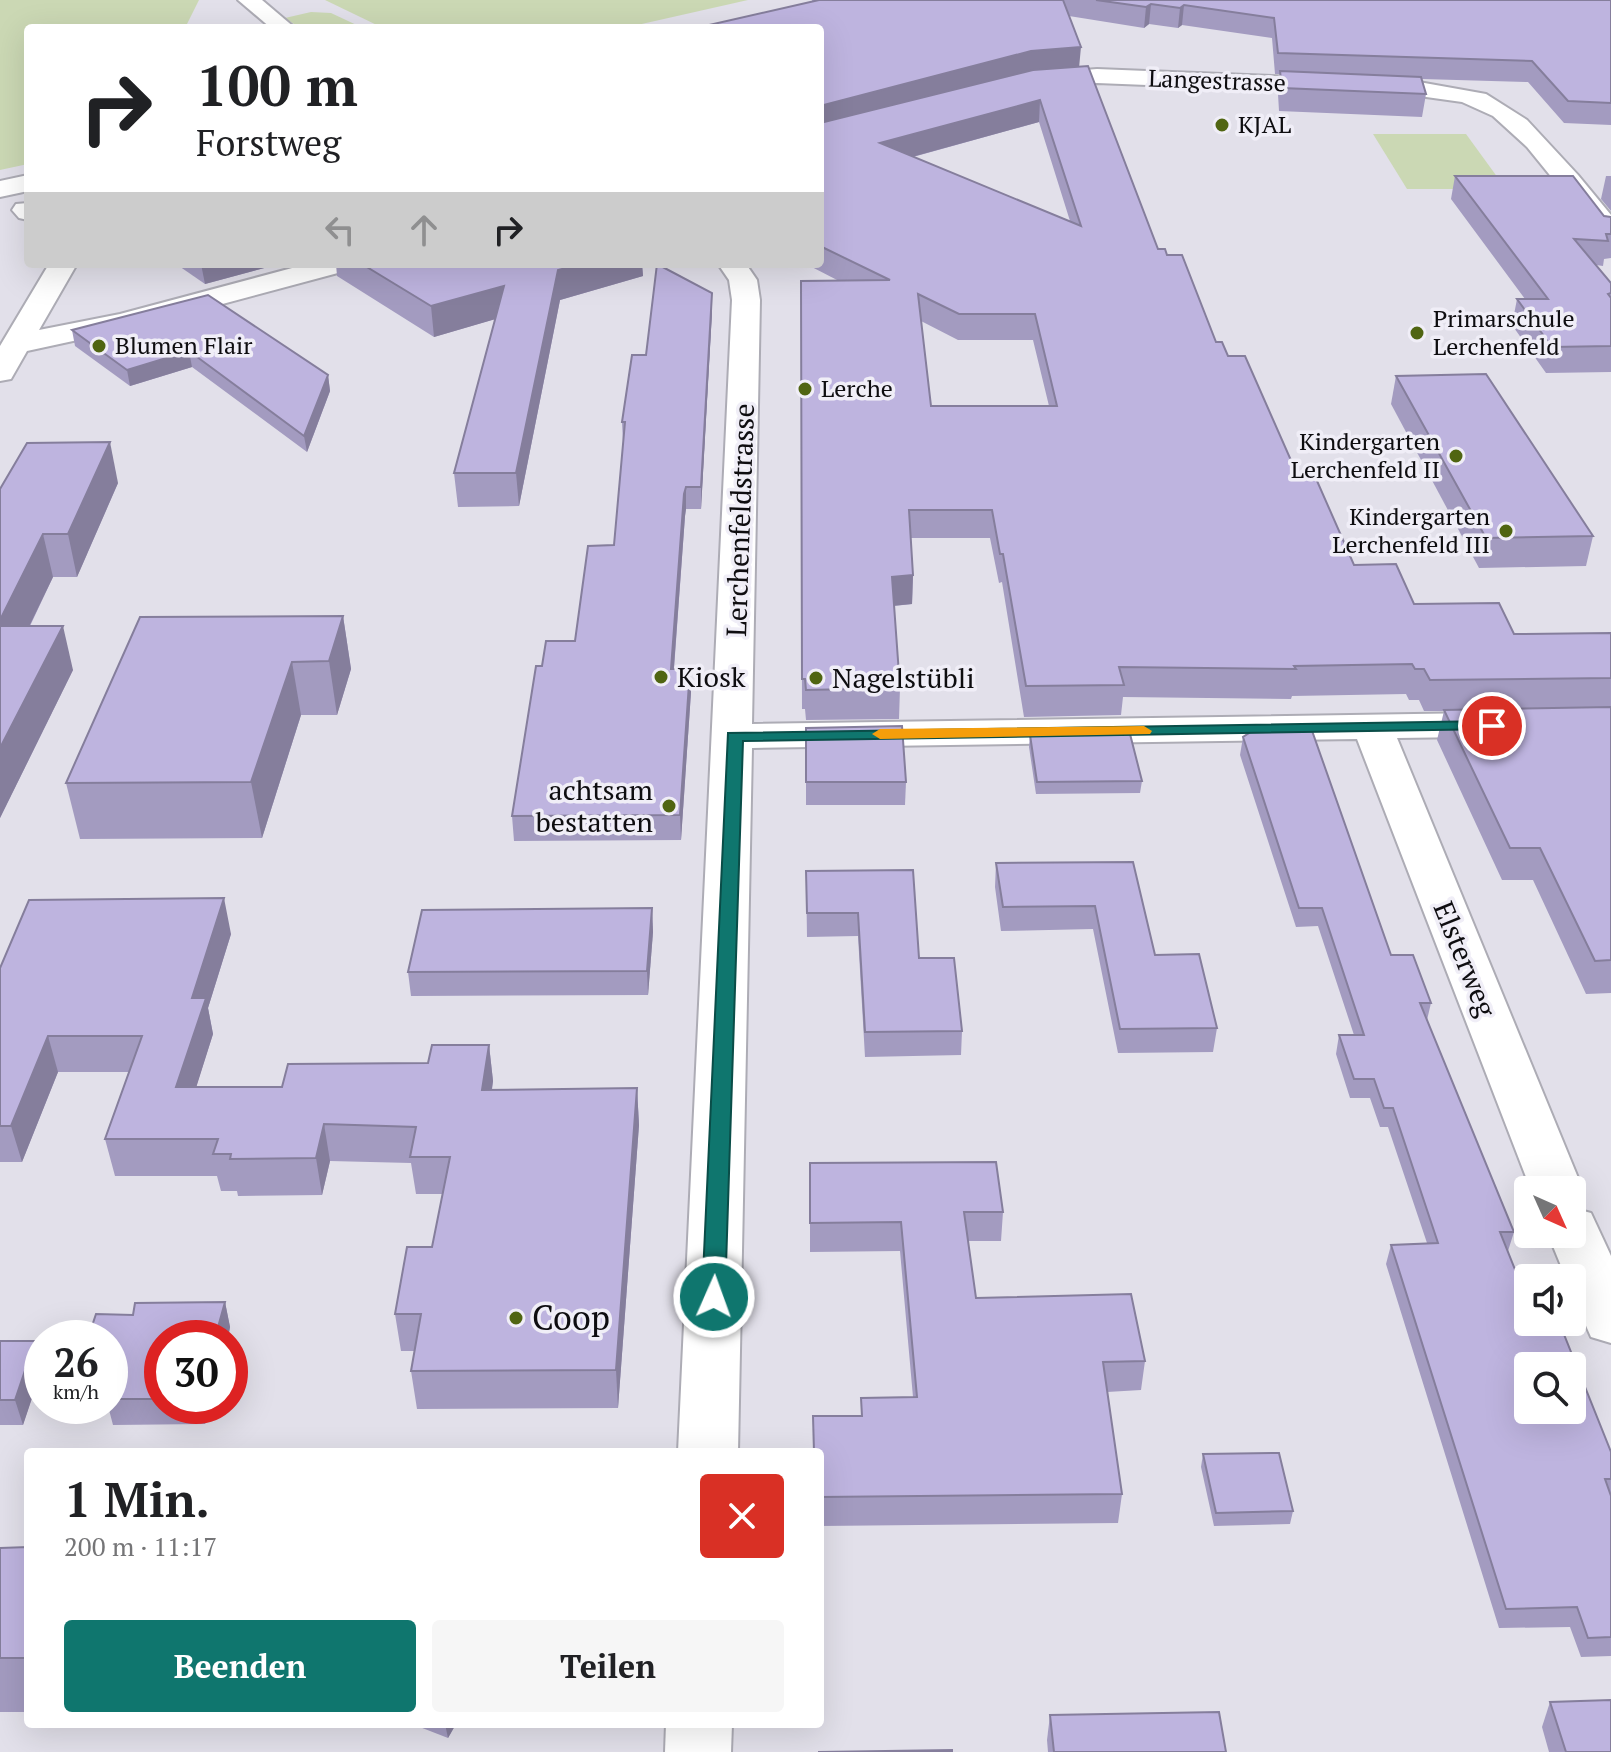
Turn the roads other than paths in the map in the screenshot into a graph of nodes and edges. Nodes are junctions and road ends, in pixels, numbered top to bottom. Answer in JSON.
{"nodes":[{"id":1,"x":249,"y":0,"type":"edge"},
{"id":2,"x":279,"y":24,"type":"edge"},
{"id":3,"x":1015,"y":85,"type":"edge"},
{"id":4,"x":24,"y":184,"type":"edge"},
{"id":5,"x":0,"y":189,"type":"edge"},
{"id":6,"x":1611,"y":232,"type":"edge"},
{"id":7,"x":61,"y":268,"type":"edge"},
{"id":8,"x":324,"y":268,"type":"edge"},
{"id":9,"x":735,"y":268,"type":"edge"},
{"id":10,"x":17,"y":344,"type":"junction"},
{"id":11,"x":0,"y":372,"type":"edge"},
{"id":12,"x":1611,"y":723,"type":"edge"},
{"id":13,"x":1373,"y":728,"type":"junction"},
{"id":14,"x":734,"y":736,"type":"junction"},
{"id":15,"x":1551,"y":1176,"type":"edge"},
{"id":16,"x":1581,"y":1248,"type":"edge"},
{"id":17,"x":1611,"y":1322,"type":"edge"},
{"id":18,"x":708,"y":1448,"type":"edge"},
{"id":19,"x":699,"y":1728,"type":"edge"},
{"id":20,"x":698,"y":1752,"type":"edge"}],
"edges":[{"from":1,"to":2,"type":"street"},
{"from":3,"to":6,"type":"street","name":"Langestrasse"},
{"from":4,"to":5,"type":"street"},
{"from":7,"to":10,"type":"street"},
{"from":8,"to":10,"type":"street"},
{"from":9,"to":14,"type":"street","name":"Lerchenfeldstrasse"},
{"from":10,"to":11,"type":"street"},
{"from":12,"to":13,"type":"street"},
{"from":13,"to":14,"type":"street"},
{"from":13,"to":15,"type":"street","name":"Elsterweg"},
{"from":14,"to":18,"type":"street","name":"Lerchenfeldstrasse"},
{"from":16,"to":17,"type":"street"},
{"from":19,"to":20,"type":"street"}]}
